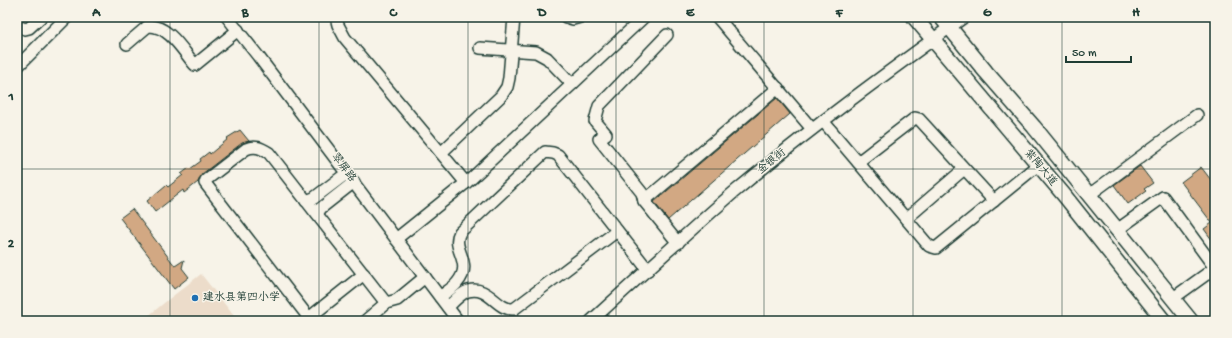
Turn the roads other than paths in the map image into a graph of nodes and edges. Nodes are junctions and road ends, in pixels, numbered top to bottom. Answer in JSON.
{"nodes":[{"id":1,"x":41,"y":17,"type":"edge"},
{"id":2,"x":67,"y":17,"type":"edge"},
{"id":3,"x":227,"y":17,"type":"edge"},
{"id":4,"x":336,"y":17,"type":"edge"},
{"id":5,"x":514,"y":17,"type":"edge"},
{"id":6,"x":566,"y":17,"type":"edge"},
{"id":7,"x":580,"y":17,"type":"edge"},
{"id":8,"x":644,"y":17,"type":"edge"},
{"id":9,"x":717,"y":17,"type":"edge"},
{"id":10,"x":914,"y":17,"type":"edge"},
{"id":11,"x":964,"y":17,"type":"edge"},
{"id":12,"x":946,"y":22,"type":"edge"},
{"id":13,"x":17,"y":26,"type":"edge"},
{"id":14,"x":238,"y":30,"type":"junction"},
{"id":15,"x":667,"y":35,"type":"dead end"},
{"id":16,"x":933,"y":40,"type":"junction"},
{"id":17,"x":127,"y":44,"type":"dead end"},
{"id":18,"x":480,"y":48,"type":"dead end"},
{"id":19,"x":512,"y":50,"type":"junction"},
{"id":20,"x":17,"y":67,"type":"edge"},
{"id":21,"x":572,"y":84,"type":"junction"},
{"id":22,"x":778,"y":88,"type":"junction"},
{"id":23,"x":1197,"y":115,"type":"dead end"},
{"id":24,"x":823,"y":121,"type":"junction"},
{"id":25,"x":812,"y":129,"type":"junction"},
{"id":26,"x":441,"y":153,"type":"junction"},
{"id":27,"x":858,"y":162,"type":"junction"},
{"id":28,"x":1038,"y":165,"type":"junction"},
{"id":29,"x":964,"y":169,"type":"junction"},
{"id":30,"x":347,"y":173,"type":"junction"},
{"id":31,"x":354,"y":182,"type":"junction"},
{"id":32,"x":466,"y":183,"type":"junction"},
{"id":33,"x":1089,"y":195,"type":"junction"},
{"id":34,"x":306,"y":200,"type":"junction"},
{"id":35,"x":644,"y":200,"type":"junction"},
{"id":36,"x":994,"y":201,"type":"junction"},
{"id":37,"x":317,"y":214,"type":"junction"},
{"id":38,"x":906,"y":219,"type":"junction"},
{"id":39,"x":1117,"y":230,"type":"junction"},
{"id":40,"x":618,"y":231,"type":"junction"},
{"id":41,"x":396,"y":239,"type":"junction"},
{"id":42,"x":678,"y":242,"type":"junction"},
{"id":43,"x":1215,"y":268,"type":"edge"},
{"id":44,"x":648,"y":270,"type":"junction"},
{"id":45,"x":364,"y":274,"type":"junction"},
{"id":46,"x":425,"y":277,"type":"junction"},
{"id":47,"x":440,"y":297,"type":"junction"},
{"id":48,"x":1172,"y":299,"type":"junction"},
{"id":49,"x":386,"y":303,"type":"junction"},
{"id":50,"x":448,"y":307,"type":"junction"},
{"id":51,"x":307,"y":319,"type":"edge"},
{"id":52,"x":365,"y":321,"type":"edge"},
{"id":53,"x":458,"y":321,"type":"edge"},
{"id":54,"x":591,"y":321,"type":"edge"},
{"id":55,"x":1164,"y":321,"type":"edge"},
{"id":56,"x":1191,"y":321,"type":"edge"}],
"edges":[{"from":1,"to":13,"type":"street"},
{"from":2,"to":20,"type":"street"},
{"from":3,"to":14,"type":"street","name":"翠屏路"},
{"from":4,"to":26,"type":"street"},
{"from":5,"to":19,"type":"street"},
{"from":6,"to":7,"type":"street"},
{"from":8,"to":21,"type":"street"},
{"from":9,"to":22,"type":"street"},
{"from":10,"to":16,"type":"main road","name":"紫陶大道"},
{"from":11,"to":12,"type":"street","name":"金银街"},
{"from":12,"to":16,"type":"street","name":"金银街"},
{"from":12,"to":33,"type":"main road","name":"紫陶大道"},
{"from":14,"to":17,"type":"street"},
{"from":14,"to":30,"type":"street","name":"翠屏路"},
{"from":15,"to":35,"type":"street"},
{"from":16,"to":24,"type":"street","name":"金银街"},
{"from":16,"to":28,"type":"main road","name":"紫陶大道"},
{"from":18,"to":19,"type":"street"},
{"from":19,"to":21,"type":"street"},
{"from":19,"to":26,"type":"street"},
{"from":21,"to":32,"type":"street"},
{"from":22,"to":25,"type":"street"},
{"from":22,"to":35,"type":"street"},
{"from":23,"to":33,"type":"street"},
{"from":24,"to":25,"type":"street","name":"金银街"},
{"from":24,"to":27,"type":"street"},
{"from":25,"to":42,"type":"street","name":"金银街"},
{"from":26,"to":32,"type":"street"},
{"from":27,"to":29,"type":"street"},
{"from":27,"to":38,"type":"street"},
{"from":28,"to":36,"type":"street"},
{"from":28,"to":55,"type":"main road","name":"紫陶大道"},
{"from":29,"to":36,"type":"street"},
{"from":29,"to":38,"type":"street"},
{"from":30,"to":31,"type":"street","name":"翠屏路"},
{"from":30,"to":34,"type":"street"},
{"from":31,"to":37,"type":"street"},
{"from":31,"to":41,"type":"street","name":"翠屏路"},
{"from":32,"to":41,"type":"street"},
{"from":33,"to":39,"type":"main road","name":"紫陶大道"},
{"from":34,"to":37,"type":"street"},
{"from":34,"to":51,"type":"street"},
{"from":35,"to":42,"type":"street"},
{"from":36,"to":38,"type":"street"},
{"from":37,"to":45,"type":"street"},
{"from":39,"to":43,"type":"street"},
{"from":39,"to":48,"type":"main road","name":"紫陶大道"},
{"from":40,"to":44,"type":"street"},
{"from":40,"to":47,"type":"street"},
{"from":40,"to":50,"type":"street"},
{"from":41,"to":46,"type":"street","name":"翠屏路"},
{"from":42,"to":44,"type":"street","name":"金银街"},
{"from":43,"to":48,"type":"street"},
{"from":44,"to":54,"type":"street","name":"金银街"},
{"from":45,"to":49,"type":"street"},
{"from":45,"to":51,"type":"street"},
{"from":46,"to":47,"type":"street","name":"翠屏路"},
{"from":46,"to":49,"type":"street"},
{"from":47,"to":50,"type":"street","name":"翠屏路"},
{"from":48,"to":56,"type":"main road","name":"紫陶大道"},
{"from":49,"to":52,"type":"street"},
{"from":50,"to":53,"type":"street","name":"翠屏路"}]}
